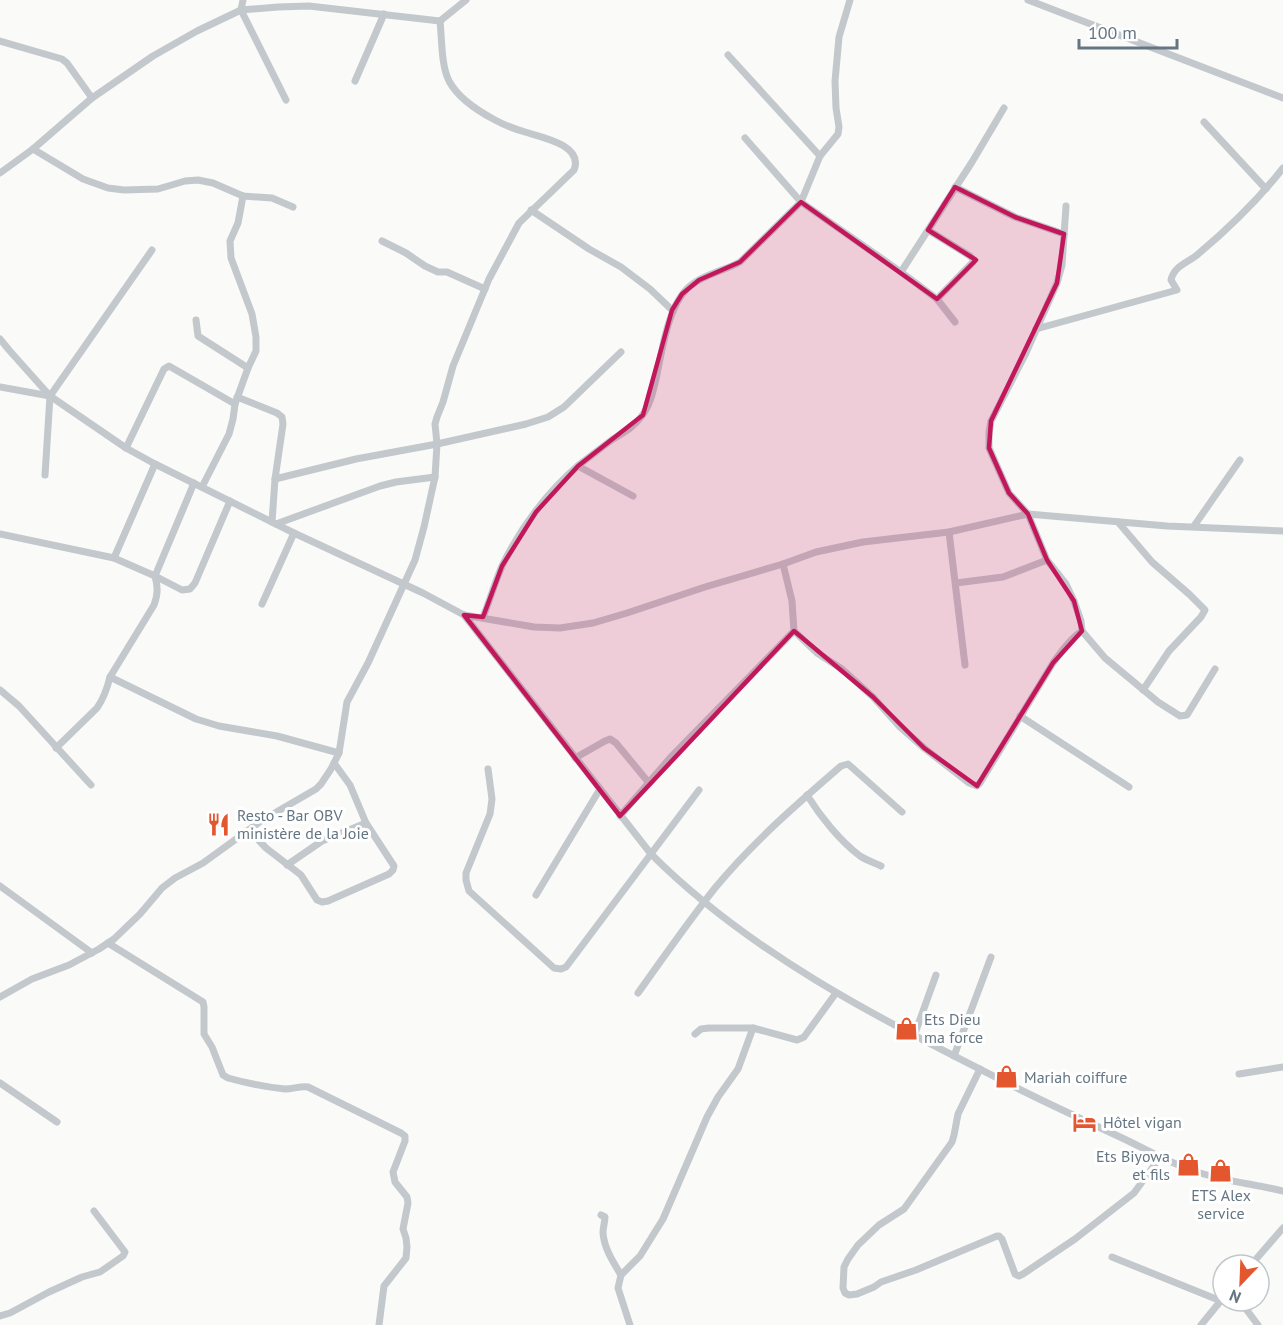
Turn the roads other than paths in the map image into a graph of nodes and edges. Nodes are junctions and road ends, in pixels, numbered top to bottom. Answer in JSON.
{"nodes":[{"id":1,"x":243,"y":0,"type":"edge"},
{"id":2,"x":466,"y":0,"type":"edge"},
{"id":3,"x":850,"y":0,"type":"edge"},
{"id":4,"x":1028,"y":0,"type":"edge"},
{"id":5,"x":241,"y":10,"type":"junction"},
{"id":6,"x":384,"y":14,"type":"junction"},
{"id":7,"x":440,"y":21,"type":"junction"},
{"id":8,"x":0,"y":41,"type":"edge"},
{"id":9,"x":728,"y":55,"type":"dead end"},
{"id":10,"x":355,"y":81,"type":"dead end"},
{"id":11,"x":1283,"y":98,"type":"edge"},
{"id":12,"x":92,"y":99,"type":"junction"},
{"id":13,"x":286,"y":99,"type":"dead end"},
{"id":14,"x":1004,"y":108,"type":"dead end"},
{"id":15,"x":1204,"y":122,"type":"dead end"},
{"id":16,"x":745,"y":138,"type":"dead end"},
{"id":17,"x":33,"y":148,"type":"junction"},
{"id":18,"x":820,"y":156,"type":"junction"},
{"id":19,"x":1283,"y":168,"type":"edge"},
{"id":20,"x":0,"y":173,"type":"edge"},
{"id":21,"x":955,"y":187,"type":"junction"},
{"id":22,"x":1266,"y":189,"type":"junction"},
{"id":23,"x":243,"y":196,"type":"junction"},
{"id":24,"x":801,"y":202,"type":"junction"},
{"id":25,"x":1066,"y":206,"type":"dead end"},
{"id":26,"x":293,"y":207,"type":"dead end"},
{"id":27,"x":531,"y":210,"type":"junction"},
{"id":28,"x":928,"y":230,"type":"junction"},
{"id":29,"x":1064,"y":234,"type":"junction"},
{"id":30,"x":382,"y":242,"type":"dead end"},
{"id":31,"x":152,"y":250,"type":"dead end"},
{"id":32,"x":901,"y":272,"type":"junction"},
{"id":33,"x":485,"y":289,"type":"junction"},
{"id":34,"x":937,"y":299,"type":"junction"},
{"id":35,"x":672,"y":310,"type":"junction"},
{"id":36,"x":196,"y":320,"type":"dead end"},
{"id":37,"x":956,"y":322,"type":"dead end"},
{"id":38,"x":1036,"y":329,"type":"junction"},
{"id":39,"x":0,"y":339,"type":"edge"},
{"id":40,"x":621,"y":352,"type":"dead end"},
{"id":41,"x":248,"y":368,"type":"junction"},
{"id":42,"x":0,"y":387,"type":"edge"},
{"id":43,"x":50,"y":396,"type":"junction"},
{"id":44,"x":236,"y":400,"type":"junction"},
{"id":45,"x":437,"y":444,"type":"junction"},
{"id":46,"x":126,"y":448,"type":"junction"},
{"id":47,"x":1240,"y":460,"type":"dead end"},
{"id":48,"x":155,"y":464,"type":"junction"},
{"id":49,"x":578,"y":466,"type":"junction"},
{"id":50,"x":45,"y":475,"type":"dead end"},
{"id":51,"x":435,"y":477,"type":"junction"},
{"id":52,"x":275,"y":479,"type":"junction"},
{"id":53,"x":194,"y":483,"type":"junction"},
{"id":54,"x":202,"y":487,"type":"junction"},
{"id":55,"x":633,"y":496,"type":"dead end"},
{"id":56,"x":231,"y":501,"type":"junction"},
{"id":57,"x":1028,"y":514,"type":"junction"},
{"id":58,"x":1118,"y":522,"type":"junction"},
{"id":59,"x":274,"y":523,"type":"junction"},
{"id":60,"x":1194,"y":526,"type":"junction"},
{"id":61,"x":1283,"y":531,"type":"edge"},
{"id":62,"x":949,"y":532,"type":"junction"},
{"id":63,"x":294,"y":533,"type":"junction"},
{"id":64,"x":0,"y":534,"type":"edge"},
{"id":65,"x":114,"y":558,"type":"junction"},
{"id":66,"x":1047,"y":560,"type":"junction"},
{"id":67,"x":783,"y":564,"type":"junction"},
{"id":68,"x":154,"y":576,"type":"junction"},
{"id":69,"x":956,"y":583,"type":"junction"},
{"id":70,"x":405,"y":584,"type":"junction"},
{"id":71,"x":262,"y":604,"type":"dead end"},
{"id":72,"x":464,"y":615,"type":"junction"},
{"id":73,"x":483,"y":617,"type":"junction"},
{"id":74,"x":1082,"y":631,"type":"junction"},
{"id":75,"x":794,"y":632,"type":"junction"},
{"id":76,"x":965,"y":665,"type":"dead end"},
{"id":77,"x":1215,"y":669,"type":"dead end"},
{"id":78,"x":110,"y":677,"type":"junction"},
{"id":79,"x":0,"y":690,"type":"edge"},
{"id":80,"x":1143,"y":690,"type":"junction"},
{"id":81,"x":1020,"y":716,"type":"junction"},
{"id":82,"x":56,"y":748,"type":"junction"},
{"id":83,"x":339,"y":753,"type":"junction"},
{"id":84,"x":575,"y":758,"type":"junction"},
{"id":85,"x":334,"y":763,"type":"junction"},
{"id":86,"x":488,"y":769,"type":"dead end"},
{"id":87,"x":649,"y":783,"type":"junction"},
{"id":88,"x":91,"y":785,"type":"dead end"},
{"id":89,"x":1129,"y":787,"type":"dead end"},
{"id":90,"x":600,"y":789,"type":"junction"},
{"id":91,"x":699,"y":790,"type":"dead end"},
{"id":92,"x":807,"y":795,"type":"junction"},
{"id":93,"x":902,"y":812,"type":"dead end"},
{"id":94,"x":620,"y":816,"type":"junction"},
{"id":95,"x":366,"y":823,"type":"junction"},
{"id":96,"x":249,"y":830,"type":"junction"},
{"id":97,"x":651,"y":854,"type":"junction"},
{"id":98,"x":287,"y":865,"type":"junction"},
{"id":99,"x":881,"y":867,"type":"dead end"},
{"id":100,"x":0,"y":886,"type":"edge"},
{"id":101,"x":536,"y":895,"type":"dead end"},
{"id":102,"x":704,"y":902,"type":"junction"},
{"id":103,"x":108,"y":943,"type":"junction"},
{"id":104,"x":92,"y":953,"type":"junction"},
{"id":105,"x":991,"y":957,"type":"dead end"},
{"id":106,"x":936,"y":975,"type":"dead end"},
{"id":107,"x":638,"y":993,"type":"dead end"},
{"id":108,"x":836,"y":993,"type":"junction"},
{"id":109,"x":0,"y":997,"type":"edge"},
{"id":110,"x":753,"y":1028,"type":"junction"},
{"id":111,"x":696,"y":1034,"type":"dead end"},
{"id":112,"x":914,"y":1036,"type":"junction"},
{"id":113,"x":954,"y":1056,"type":"junction"},
{"id":114,"x":1283,"y":1067,"type":"edge"},
{"id":115,"x":980,"y":1069,"type":"junction"},
{"id":116,"x":1239,"y":1074,"type":"dead end"},
{"id":117,"x":0,"y":1083,"type":"edge"},
{"id":118,"x":57,"y":1122,"type":"dead end"},
{"id":119,"x":1161,"y":1156,"type":"junction"},
{"id":120,"x":1283,"y":1191,"type":"edge"},
{"id":121,"x":94,"y":1211,"type":"dead end"},
{"id":122,"x":601,"y":1215,"type":"dead end"},
{"id":123,"x":1283,"y":1228,"type":"edge"},
{"id":124,"x":1261,"y":1253,"type":"edge"},
{"id":125,"x":1112,"y":1257,"type":"dead end"},
{"id":126,"x":621,"y":1275,"type":"junction"},
{"id":127,"x":1211,"y":1295,"type":"edge"},
{"id":128,"x":1211,"y":1313,"type":"edge"},
{"id":129,"x":0,"y":1316,"type":"edge"},
{"id":130,"x":379,"y":1325,"type":"edge"},
{"id":131,"x":630,"y":1325,"type":"edge"},
{"id":132,"x":1201,"y":1325,"type":"edge"}],
"edges":[{"from":1,"to":5,"type":"street"},
{"from":2,"to":7,"type":"street"},
{"from":3,"to":18,"type":"street"},
{"from":4,"to":11,"type":"street"},
{"from":5,"to":6,"type":"street"},
{"from":5,"to":12,"type":"street"},
{"from":5,"to":13,"type":"street"},
{"from":6,"to":7,"type":"street"},
{"from":6,"to":10,"type":"street"},
{"from":7,"to":27,"type":"street"},
{"from":8,"to":12,"type":"street"},
{"from":9,"to":18,"type":"street"},
{"from":12,"to":17,"type":"street"},
{"from":14,"to":21,"type":"street"},
{"from":15,"to":22,"type":"street"},
{"from":16,"to":24,"type":"street"},
{"from":17,"to":20,"type":"street"},
{"from":17,"to":23,"type":"street"},
{"from":18,"to":24,"type":"street"},
{"from":19,"to":22,"type":"street"},
{"from":21,"to":28,"type":"street"},
{"from":21,"to":29,"type":"street"},
{"from":22,"to":38,"type":"street"},
{"from":23,"to":26,"type":"street"},
{"from":23,"to":41,"type":"street"},
{"from":24,"to":32,"type":"street"},
{"from":24,"to":35,"type":"street"},
{"from":25,"to":29,"type":"street"},
{"from":27,"to":33,"type":"street"},
{"from":27,"to":35,"type":"street"},
{"from":28,"to":32,"type":"street"},
{"from":28,"to":34,"type":"street"},
{"from":29,"to":38,"type":"street"},
{"from":30,"to":33,"type":"street"},
{"from":31,"to":43,"type":"street"},
{"from":32,"to":34,"type":"street"},
{"from":33,"to":45,"type":"street"},
{"from":34,"to":37,"type":"street"},
{"from":35,"to":49,"type":"street"},
{"from":36,"to":41,"type":"street"},
{"from":38,"to":57,"type":"street"},
{"from":39,"to":43,"type":"street"},
{"from":40,"to":45,"type":"street"},
{"from":41,"to":44,"type":"street"},
{"from":42,"to":43,"type":"street"},
{"from":43,"to":46,"type":"street"},
{"from":43,"to":50,"type":"street"},
{"from":44,"to":46,"type":"street"},
{"from":44,"to":52,"type":"street"},
{"from":44,"to":54,"type":"street"},
{"from":45,"to":51,"type":"street"},
{"from":45,"to":52,"type":"street"},
{"from":46,"to":48,"type":"street"},
{"from":47,"to":60,"type":"street"},
{"from":48,"to":53,"type":"street"},
{"from":48,"to":65,"type":"street"},
{"from":49,"to":55,"type":"street"},
{"from":49,"to":73,"type":"street"},
{"from":51,"to":59,"type":"street"},
{"from":51,"to":70,"type":"street"},
{"from":52,"to":59,"type":"street"},
{"from":53,"to":54,"type":"street"},
{"from":53,"to":68,"type":"street"},
{"from":54,"to":56,"type":"street"},
{"from":56,"to":59,"type":"street"},
{"from":56,"to":68,"type":"street"},
{"from":57,"to":58,"type":"street"},
{"from":57,"to":62,"type":"street"},
{"from":57,"to":66,"type":"street"},
{"from":58,"to":60,"type":"street"},
{"from":58,"to":80,"type":"street"},
{"from":59,"to":63,"type":"street"},
{"from":60,"to":61,"type":"street"},
{"from":62,"to":67,"type":"street"},
{"from":62,"to":69,"type":"street"},
{"from":63,"to":70,"type":"street"},
{"from":63,"to":71,"type":"street"},
{"from":64,"to":65,"type":"street"},
{"from":65,"to":68,"type":"street"},
{"from":66,"to":69,"type":"street"},
{"from":66,"to":74,"type":"street"},
{"from":67,"to":73,"type":"street"},
{"from":67,"to":75,"type":"street"},
{"from":68,"to":78,"type":"street"},
{"from":69,"to":76,"type":"street"},
{"from":70,"to":72,"type":"street"},
{"from":70,"to":83,"type":"street"},
{"from":72,"to":73,"type":"street"},
{"from":72,"to":84,"type":"street"},
{"from":74,"to":80,"type":"street"},
{"from":74,"to":81,"type":"street"},
{"from":75,"to":81,"type":"street"},
{"from":75,"to":87,"type":"street"},
{"from":77,"to":80,"type":"street"},
{"from":78,"to":82,"type":"street"},
{"from":78,"to":83,"type":"street"},
{"from":79,"to":82,"type":"street"},
{"from":81,"to":89,"type":"street"},
{"from":82,"to":88,"type":"street"},
{"from":83,"to":85,"type":"street"},
{"from":84,"to":87,"type":"street"},
{"from":84,"to":90,"type":"street"},
{"from":85,"to":95,"type":"street"},
{"from":85,"to":96,"type":"street"},
{"from":86,"to":97,"type":"street"},
{"from":87,"to":94,"type":"street"},
{"from":90,"to":94,"type":"street"},
{"from":90,"to":101,"type":"street"},
{"from":91,"to":97,"type":"street"},
{"from":92,"to":93,"type":"street"},
{"from":92,"to":99,"type":"street"},
{"from":92,"to":102,"type":"street"},
{"from":94,"to":97,"type":"street"},
{"from":95,"to":98,"type":"street"},
{"from":95,"to":98,"type":"street"},
{"from":96,"to":98,"type":"street"},
{"from":96,"to":103,"type":"street"},
{"from":97,"to":102,"type":"street"},
{"from":100,"to":104,"type":"street"},
{"from":102,"to":107,"type":"street"},
{"from":102,"to":108,"type":"street"},
{"from":103,"to":104,"type":"street"},
{"from":103,"to":130,"type":"street"},
{"from":104,"to":109,"type":"street"},
{"from":105,"to":113,"type":"street"},
{"from":106,"to":112,"type":"street"},
{"from":108,"to":110,"type":"street"},
{"from":108,"to":112,"type":"street"},
{"from":110,"to":111,"type":"street"},
{"from":110,"to":126,"type":"street"},
{"from":112,"to":113,"type":"street"},
{"from":113,"to":115,"type":"street"},
{"from":114,"to":116,"type":"street"},
{"from":115,"to":119,"type":"street"},
{"from":115,"to":119,"type":"street"},
{"from":117,"to":118,"type":"street"},
{"from":119,"to":120,"type":"street"},
{"from":121,"to":129,"type":"street"},
{"from":122,"to":126,"type":"street"},
{"from":123,"to":124,"type":"street"},
{"from":125,"to":127,"type":"street"},
{"from":126,"to":131,"type":"street"},
{"from":128,"to":132,"type":"street"}]}
